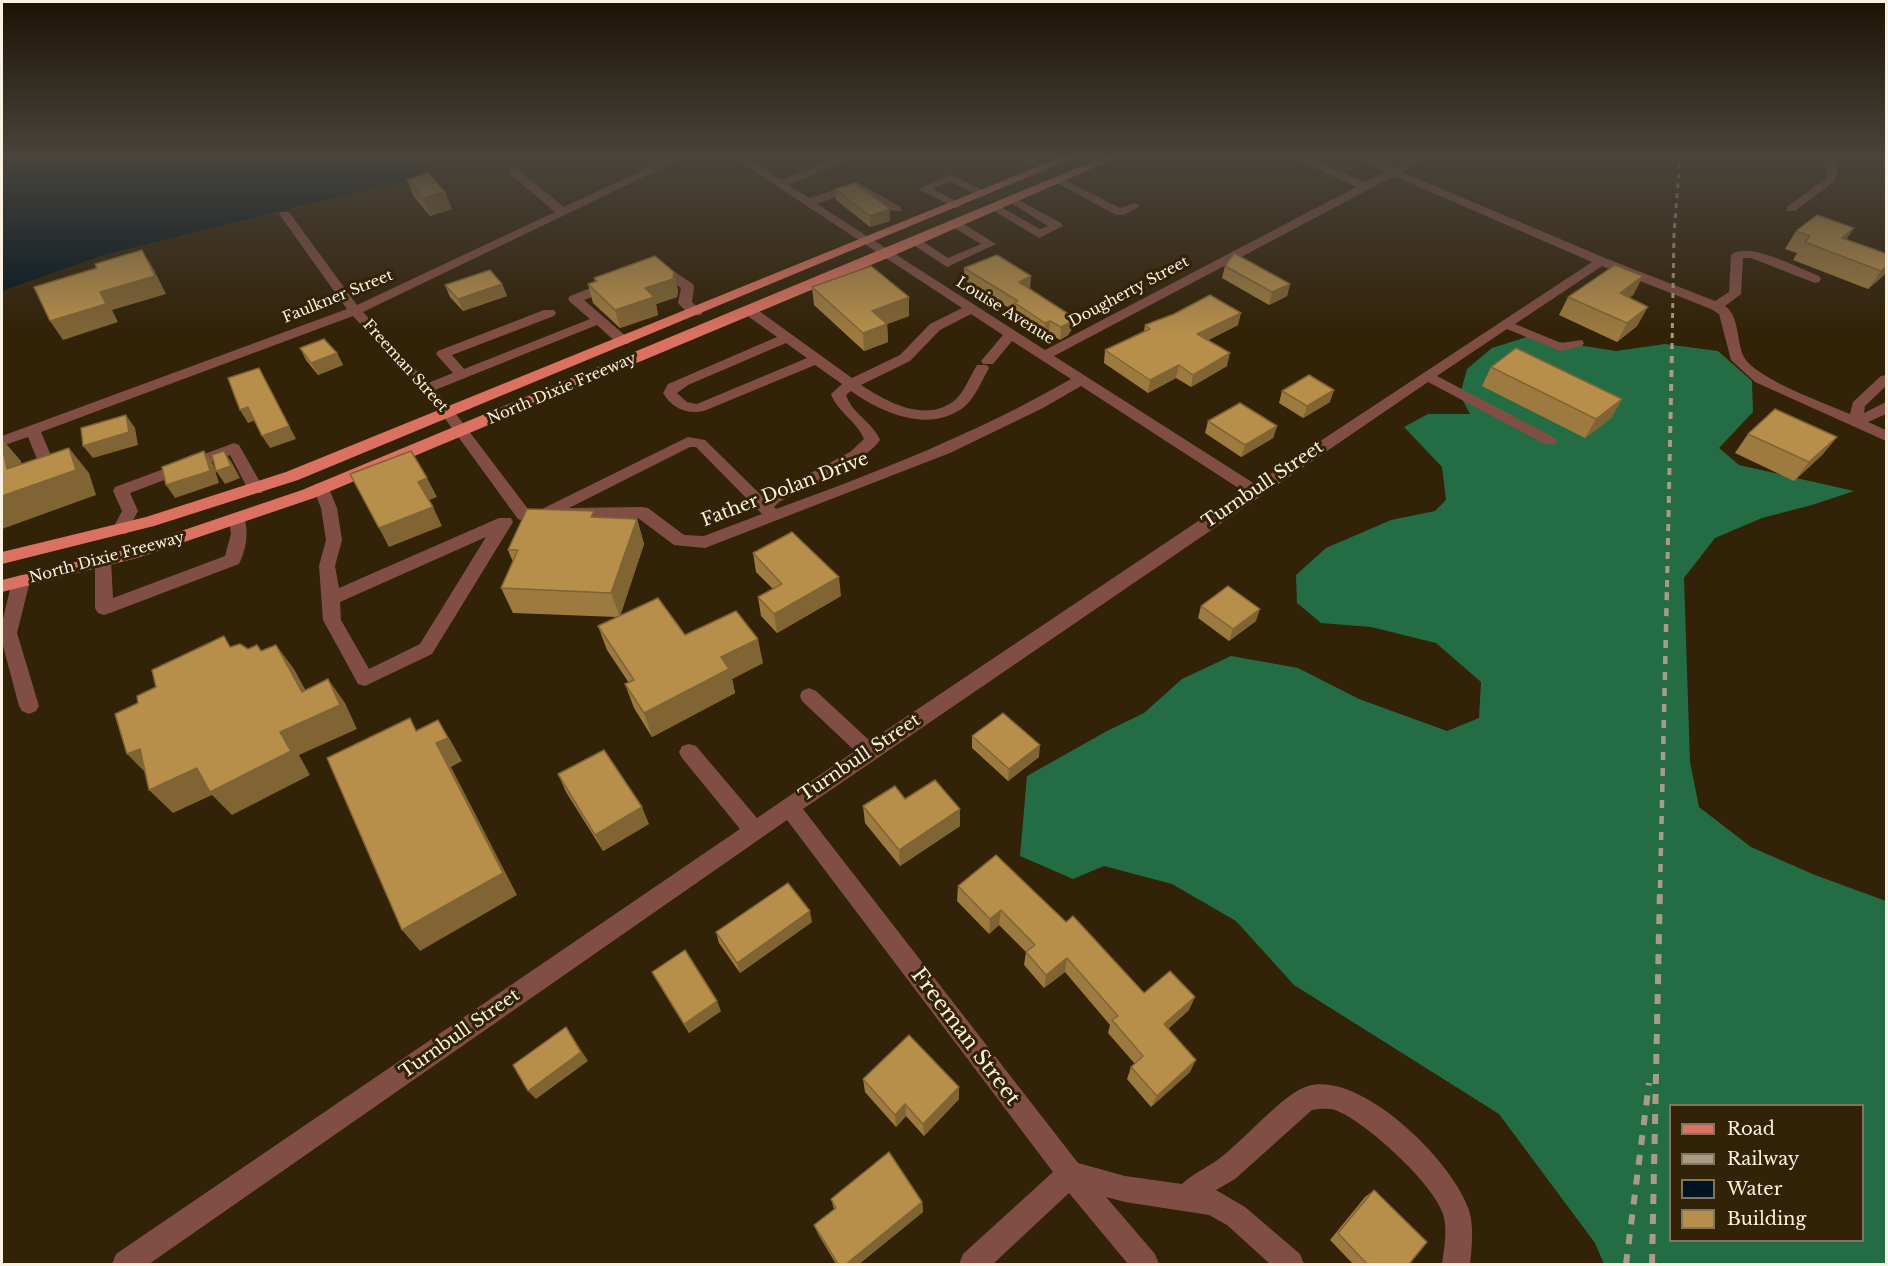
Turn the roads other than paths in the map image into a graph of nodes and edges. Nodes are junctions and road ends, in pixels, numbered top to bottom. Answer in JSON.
{"nodes":[{"id":1,"x":287,"y":217,"type":"edge"},
{"id":2,"x":555,"y":217,"type":"edge"},
{"id":3,"x":829,"y":217,"type":"edge"},
{"id":4,"x":927,"y":217,"type":"edge"},
{"id":5,"x":973,"y":217,"type":"edge"},
{"id":6,"x":1010,"y":217,"type":"edge"},
{"id":7,"x":1042,"y":217,"type":"edge"},
{"id":8,"x":1309,"y":217,"type":"edge"},
{"id":9,"x":1499,"y":217,"type":"edge"},
{"id":10,"x":957,"y":224,"type":"junction"},
{"id":11,"x":867,"y":242,"type":"junction"},
{"id":12,"x":915,"y":242,"type":"junction"},
{"id":13,"x":886,"y":254,"type":"junction"},
{"id":14,"x":1601,"y":261,"type":"junction"},
{"id":15,"x":1815,"y":279,"type":"dead end"},
{"id":16,"x":1716,"y":306,"type":"junction"},
{"id":17,"x":971,"y":309,"type":"junction"},
{"id":18,"x":355,"y":311,"type":"junction"},
{"id":19,"x":750,"y":311,"type":"junction"},
{"id":20,"x":696,"y":312,"type":"junction"},
{"id":21,"x":549,"y":313,"type":"dead end"},
{"id":22,"x":600,"y":320,"type":"junction"},
{"id":23,"x":1505,"y":324,"type":"junction"},
{"id":24,"x":1011,"y":334,"type":"junction"},
{"id":25,"x":789,"y":337,"type":"junction"},
{"id":26,"x":623,"y":341,"type":"junction"},
{"id":27,"x":1577,"y":343,"type":"dead end"},
{"id":28,"x":1045,"y":355,"type":"junction"},
{"id":29,"x":818,"y":360,"type":"junction"},
{"id":30,"x":462,"y":375,"type":"junction"},
{"id":31,"x":1427,"y":376,"type":"junction"},
{"id":32,"x":1887,"y":379,"type":"edge"},
{"id":33,"x":1082,"y":380,"type":"junction"},
{"id":34,"x":851,"y":384,"type":"junction"},
{"id":35,"x":426,"y":389,"type":"junction"},
{"id":36,"x":1887,"y":406,"type":"edge"},
{"id":37,"x":448,"y":413,"type":"junction"},
{"id":38,"x":1856,"y":421,"type":"junction"},
{"id":39,"x":33,"y":430,"type":"junction"},
{"id":40,"x":461,"y":431,"type":"junction"},
{"id":41,"x":1887,"y":435,"type":"edge"},
{"id":42,"x":2,"y":441,"type":"edge"},
{"id":43,"x":1550,"y":441,"type":"dead end"},
{"id":44,"x":52,"y":477,"type":"edge"},
{"id":45,"x":256,"y":489,"type":"junction"},
{"id":46,"x":321,"y":489,"type":"junction"},
{"id":47,"x":1254,"y":490,"type":"junction"},
{"id":48,"x":769,"y":511,"type":"junction"},
{"id":49,"x":524,"y":515,"type":"junction"},
{"id":50,"x":542,"y":515,"type":"junction"},
{"id":51,"x":237,"y":520,"type":"junction"},
{"id":52,"x":502,"y":524,"type":"junction"},
{"id":53,"x":120,"y":531,"type":"junction"},
{"id":54,"x":2,"y":558,"type":"edge"},
{"id":55,"x":103,"y":561,"type":"junction"},
{"id":56,"x":21,"y":581,"type":"junction"},
{"id":57,"x":2,"y":586,"type":"edge"},
{"id":58,"x":331,"y":599,"type":"junction"},
{"id":59,"x":4,"y":634,"type":"edge"},
{"id":60,"x":809,"y":696,"type":"dead end"},
{"id":61,"x":29,"y":706,"type":"dead end"},
{"id":62,"x":689,"y":752,"type":"dead end"},
{"id":63,"x":869,"y":752,"type":"junction"},
{"id":64,"x":789,"y":806,"type":"junction"},
{"id":65,"x":754,"y":830,"type":"junction"},
{"id":66,"x":1070,"y":1174,"type":"junction"},
{"id":67,"x":1186,"y":1198,"type":"junction"},
{"id":68,"x":126,"y":1264,"type":"edge"},
{"id":69,"x":973,"y":1264,"type":"edge"},
{"id":70,"x":1145,"y":1264,"type":"edge"},
{"id":71,"x":1290,"y":1264,"type":"edge"},
{"id":72,"x":1456,"y":1264,"type":"edge"}],
"edges":[{"from":1,"to":18,"type":"street","name":"Freeman Street"},
{"from":2,"to":18,"type":"street","name":"Faulkner Street"},
{"from":3,"to":11,"type":"street","name":"Louise Avenue"},
{"from":4,"to":11,"type":"main road","name":"North Dixie Freeway"},
{"from":5,"to":10,"type":"main road","name":"North Dixie Freeway"},
{"from":6,"to":7,"type":"street"},
{"from":8,"to":28,"type":"street","name":"Dougherty Street"},
{"from":9,"to":14,"type":"street"},
{"from":10,"to":12,"type":"main road","name":"North Dixie Freeway"},
{"from":10,"to":12,"type":"street"},
{"from":11,"to":13,"type":"street","name":"Louise Avenue"},
{"from":11,"to":20,"type":"main road","name":"North Dixie Freeway"},
{"from":12,"to":13,"type":"main road","name":"North Dixie Freeway"},
{"from":13,"to":17,"type":"street","name":"Louise Avenue"},
{"from":13,"to":19,"type":"main road","name":"North Dixie Freeway"},
{"from":14,"to":16,"type":"street"},
{"from":14,"to":23,"type":"street","name":"Turnbull Street"},
{"from":15,"to":16,"type":"street"},
{"from":16,"to":38,"type":"street"},
{"from":17,"to":24,"type":"street","name":"Louise Avenue"},
{"from":17,"to":34,"type":"street"},
{"from":18,"to":35,"type":"street","name":"Freeman Street"},
{"from":18,"to":39,"type":"street","name":"Faulkner Street"},
{"from":19,"to":25,"type":"street"},
{"from":19,"to":40,"type":"main road","name":"North Dixie Freeway"},
{"from":20,"to":22,"type":"street"},
{"from":20,"to":26,"type":"main road","name":"North Dixie Freeway"},
{"from":21,"to":30,"type":"street"},
{"from":22,"to":26,"type":"street"},
{"from":22,"to":30,"type":"street"},
{"from":23,"to":27,"type":"street"},
{"from":23,"to":31,"type":"street","name":"Turnbull Street"},
{"from":24,"to":28,"type":"street","name":"Louise Avenue"},
{"from":24,"to":34,"type":"street"},
{"from":25,"to":29,"type":"street"},
{"from":25,"to":29,"type":"street"},
{"from":26,"to":37,"type":"main road","name":"North Dixie Freeway"},
{"from":28,"to":33,"type":"street","name":"Louise Avenue"},
{"from":29,"to":34,"type":"street"},
{"from":30,"to":35,"type":"street"},
{"from":31,"to":43,"type":"street"},
{"from":31,"to":47,"type":"street","name":"Turnbull Street"},
{"from":32,"to":38,"type":"street"},
{"from":33,"to":47,"type":"street","name":"Louise Avenue"},
{"from":33,"to":48,"type":"street","name":"Father Dolan Drive"},
{"from":34,"to":48,"type":"street"},
{"from":35,"to":37,"type":"street","name":"Freeman Street"},
{"from":36,"to":38,"type":"street"},
{"from":37,"to":40,"type":"street","name":"Freeman Street"},
{"from":37,"to":45,"type":"main road","name":"North Dixie Freeway"},
{"from":38,"to":41,"type":"street"},
{"from":39,"to":42,"type":"street","name":"Faulkner Street"},
{"from":39,"to":44,"type":"street"},
{"from":40,"to":46,"type":"main road","name":"North Dixie Freeway"},
{"from":40,"to":49,"type":"street"},
{"from":45,"to":53,"type":"main road","name":"North Dixie Freeway"},
{"from":45,"to":53,"type":"street"},
{"from":46,"to":51,"type":"main road","name":"North Dixie Freeway"},
{"from":46,"to":58,"type":"street"},
{"from":47,"to":63,"type":"street","name":"Turnbull Street"},
{"from":48,"to":50,"type":"street","name":"Father Dolan Drive"},
{"from":48,"to":50,"type":"street"},
{"from":49,"to":50,"type":"street","name":"Father Dolan Drive"},
{"from":49,"to":52,"type":"street"},
{"from":51,"to":55,"type":"main road","name":"North Dixie Freeway"},
{"from":51,"to":55,"type":"street"},
{"from":52,"to":58,"type":"street"},
{"from":52,"to":58,"type":"street"},
{"from":53,"to":54,"type":"main road","name":"North Dixie Freeway"},
{"from":55,"to":56,"type":"main road","name":"North Dixie Freeway"},
{"from":56,"to":57,"type":"main road","name":"North Dixie Freeway"},
{"from":56,"to":59,"type":"street"},
{"from":59,"to":61,"type":"street"},
{"from":60,"to":63,"type":"street"},
{"from":62,"to":65,"type":"street"},
{"from":63,"to":64,"type":"street","name":"Turnbull Street"},
{"from":64,"to":65,"type":"street","name":"Turnbull Street"},
{"from":64,"to":66,"type":"street","name":"Freeman Street"},
{"from":65,"to":68,"type":"street","name":"Turnbull Street"},
{"from":66,"to":67,"type":"street"},
{"from":66,"to":69,"type":"street"},
{"from":66,"to":70,"type":"street","name":"Freeman Street"},
{"from":67,"to":71,"type":"street"},
{"from":67,"to":72,"type":"street"}]}
